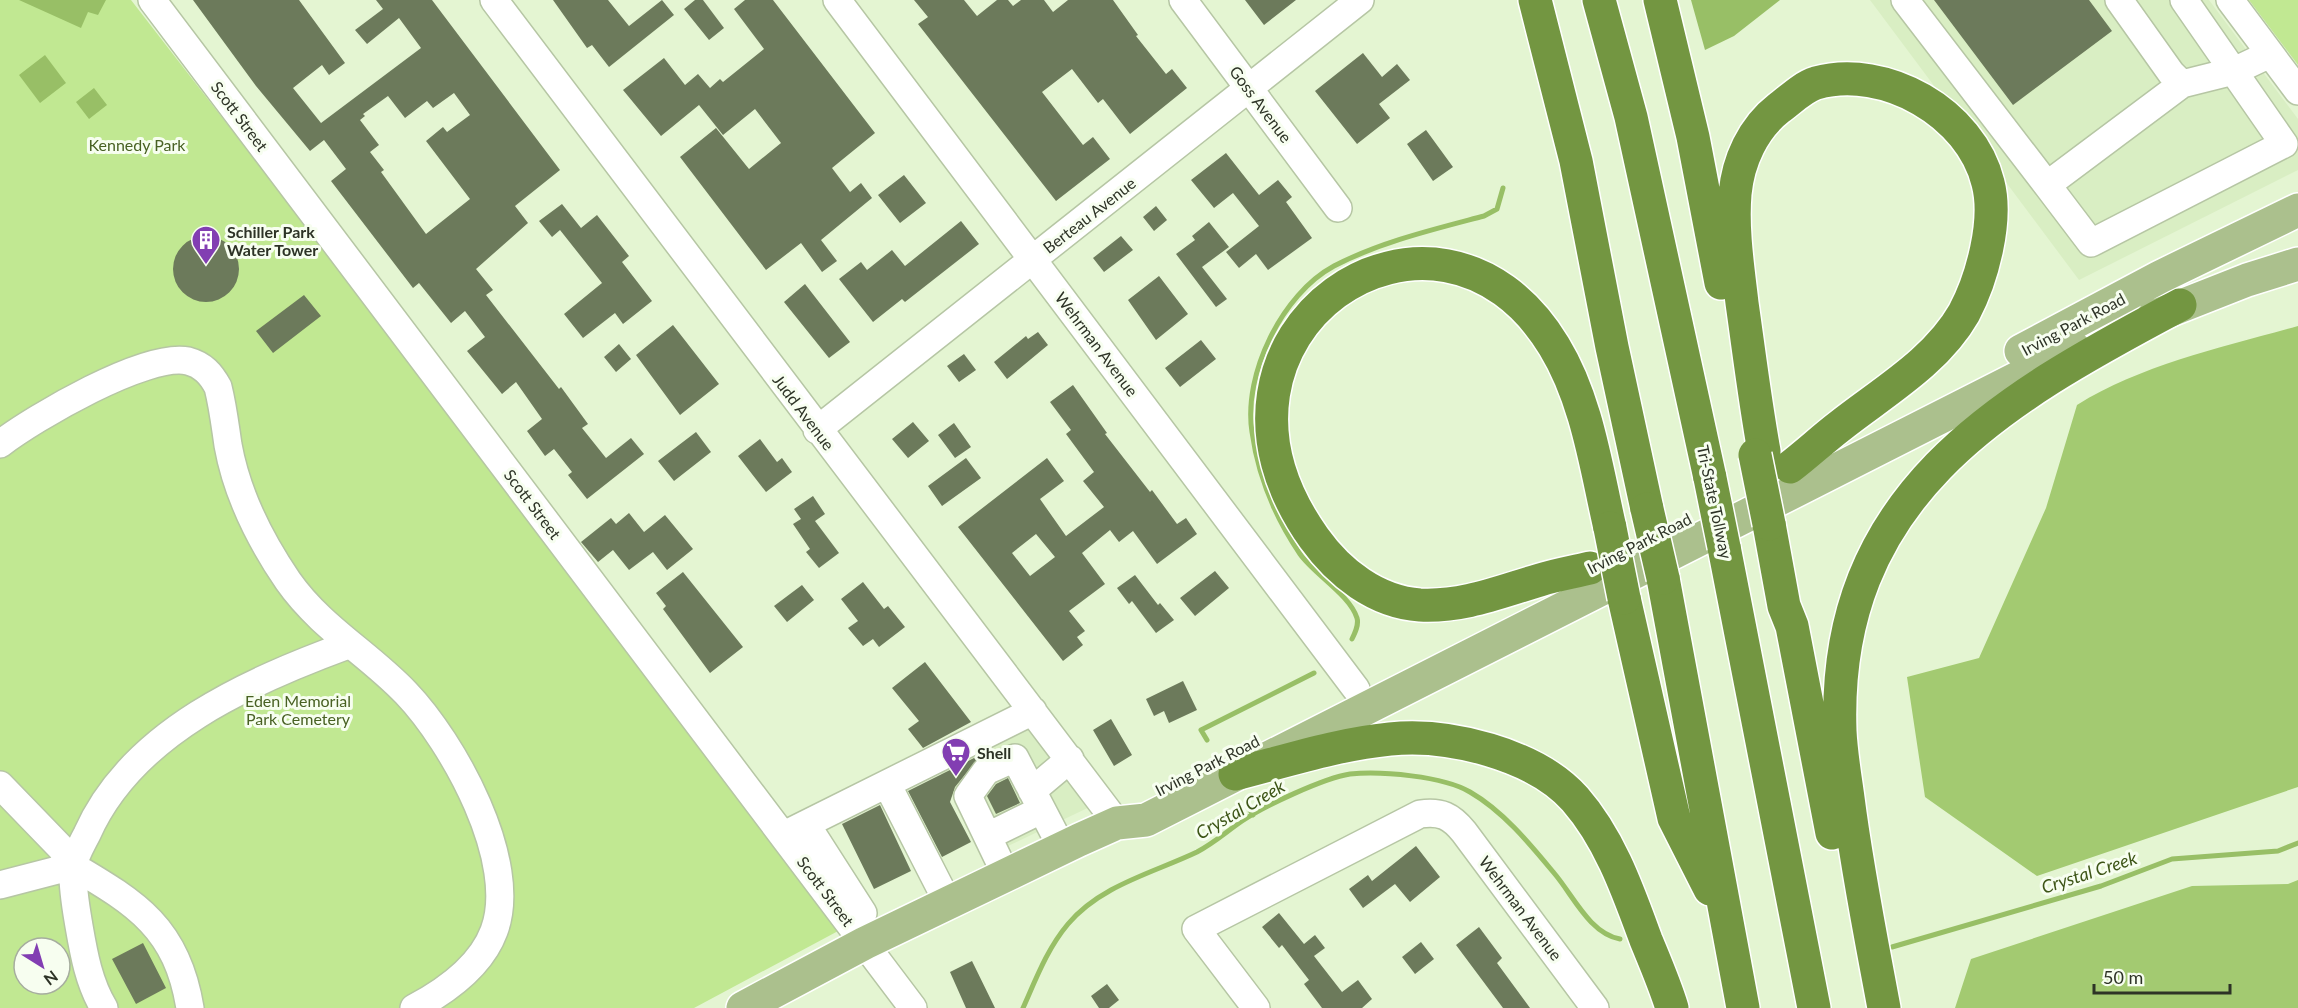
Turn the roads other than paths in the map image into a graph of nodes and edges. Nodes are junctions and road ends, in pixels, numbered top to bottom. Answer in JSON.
{"nodes":[{"id":1,"x":152,"y":0,"type":"edge"},
{"id":2,"x":494,"y":0,"type":"edge"},
{"id":3,"x":837,"y":0,"type":"edge"},
{"id":4,"x":1183,"y":0,"type":"edge"},
{"id":5,"x":1360,"y":0,"type":"edge"},
{"id":6,"x":1535,"y":0,"type":"edge"},
{"id":7,"x":1599,"y":0,"type":"edge"},
{"id":8,"x":1660,"y":0,"type":"edge"},
{"id":9,"x":1905,"y":0,"type":"edge"},
{"id":10,"x":2119,"y":0,"type":"edge"},
{"id":11,"x":2184,"y":0,"type":"edge"},
{"id":12,"x":2230,"y":0,"type":"edge"},
{"id":13,"x":2270,"y":54,"type":"junction"},
{"id":14,"x":2234,"y":71,"type":"junction"},
{"id":15,"x":2182,"y":84,"type":"junction"},
{"id":16,"x":1249,"y":88,"type":"junction"},
{"id":17,"x":2298,"y":91,"type":"edge"},
{"id":18,"x":2047,"y":185,"type":"junction"},
{"id":19,"x":1338,"y":208,"type":"dead end"},
{"id":20,"x":2298,"y":210,"type":"edge"},
{"id":21,"x":1033,"y":259,"type":"junction"},
{"id":22,"x":2298,"y":264,"type":"edge"},
{"id":23,"x":2298,"y":279,"type":"edge"},
{"id":24,"x":2247,"y":280,"type":"junction"},
{"id":25,"x":2180,"y":306,"type":"junction"},
{"id":26,"x":817,"y":430,"type":"junction"},
{"id":27,"x":0,"y":444,"type":"edge"},
{"id":28,"x":1770,"y":458,"type":"junction"},
{"id":29,"x":1590,"y":568,"type":"junction"},
{"id":30,"x":348,"y":645,"type":"junction"},
{"id":31,"x":1356,"y":689,"type":"junction"},
{"id":32,"x":1033,"y":711,"type":"junction"},
{"id":33,"x":1070,"y":759,"type":"junction"},
{"id":34,"x":1235,"y":774,"type":"junction"},
{"id":35,"x":887,"y":783,"type":"junction"},
{"id":36,"x":0,"y":785,"type":"edge"},
{"id":37,"x":1037,"y":800,"type":"junction"},
{"id":38,"x":1117,"y":823,"type":"junction"},
{"id":39,"x":795,"y":830,"type":"junction"},
{"id":40,"x":988,"y":837,"type":"junction"},
{"id":41,"x":1062,"y":848,"type":"junction"},
{"id":42,"x":73,"y":866,"type":"junction"},
{"id":43,"x":1006,"y":875,"type":"junction"},
{"id":44,"x":0,"y":885,"type":"edge"},
{"id":45,"x":948,"y":903,"type":"junction"},
{"id":46,"x":1728,"y":925,"type":"junction"},
{"id":47,"x":872,"y":940,"type":"junction"},
{"id":48,"x":104,"y":1008,"type":"edge"},
{"id":49,"x":190,"y":1008,"type":"edge"},
{"id":50,"x":414,"y":1008,"type":"edge"},
{"id":51,"x":742,"y":1008,"type":"edge"},
{"id":52,"x":914,"y":1008,"type":"edge"},
{"id":53,"x":1256,"y":1008,"type":"edge"},
{"id":54,"x":1595,"y":1008,"type":"edge"},
{"id":55,"x":1672,"y":1008,"type":"edge"},
{"id":56,"x":1743,"y":1008,"type":"edge"},
{"id":57,"x":1814,"y":1008,"type":"edge"},
{"id":58,"x":1868,"y":1008,"type":"edge"},
{"id":59,"x":1884,"y":1008,"type":"edge"}],
"edges":[{"from":1,"to":39,"type":"street","name":"Scott Street"},
{"from":2,"to":26,"type":"street","name":"Judd Avenue"},
{"from":3,"to":21,"type":"street","name":"Wehrman Avenue"},
{"from":4,"to":16,"type":"street","name":"Goss Avenue"},
{"from":5,"to":16,"type":"street","name":"Berteau Avenue"},
{"from":6,"to":46,"type":"highway","bridge":true},
{"from":7,"to":57,"type":"highway","name":"Tri-State Tollway","bridge":true},
{"from":8,"to":28,"type":"highway"},
{"from":9,"to":18,"type":"street"},
{"from":10,"to":15,"type":"street"},
{"from":11,"to":14,"type":"street"},
{"from":12,"to":13,"type":"street"},
{"from":13,"to":14,"type":"street"},
{"from":13,"to":17,"type":"street"},
{"from":14,"to":15,"type":"street"},
{"from":14,"to":18,"type":"street"},
{"from":15,"to":18,"type":"street"},
{"from":16,"to":19,"type":"street","name":"Goss Avenue"},
{"from":16,"to":21,"type":"street","name":"Berteau Avenue"},
{"from":20,"to":28,"type":"main road","name":"Irving Park Road"},
{"from":21,"to":26,"type":"street","name":"Berteau Avenue"},
{"from":21,"to":31,"type":"street","name":"Wehrman Avenue"},
{"from":22,"to":24,"type":"main road","name":"Irving Park Road"},
{"from":23,"to":24,"type":"main road"},
{"from":24,"to":25,"type":"main road","name":"Irving Park Road"},
{"from":25,"to":34,"type":"main road","name":"Irving Park Road"},
{"from":25,"to":59,"type":"highway"},
{"from":26,"to":32,"type":"street","name":"Judd Avenue"},
{"from":27,"to":30,"type":"street"},
{"from":28,"to":28,"type":"highway"},
{"from":28,"to":29,"type":"main road","name":"Irving Park Road"},
{"from":28,"to":58,"type":"highway","bridge":true},
{"from":29,"to":31,"type":"main road","name":"Irving Park Road"},
{"from":29,"to":46,"type":"highway","bridge":true},
{"from":30,"to":42,"type":"street"},
{"from":30,"to":50,"type":"street"},
{"from":31,"to":38,"type":"main road","name":"Irving Park Road"},
{"from":32,"to":33,"type":"street","name":"Judd Avenue"},
{"from":32,"to":35,"type":"street"},
{"from":33,"to":37,"type":"street"},
{"from":33,"to":38,"type":"street","name":"Judd Avenue"},
{"from":34,"to":38,"type":"main road","name":"Irving Park Road"},
{"from":34,"to":55,"type":"highway"},
{"from":35,"to":39,"type":"street"},
{"from":35,"to":45,"type":"street"},
{"from":36,"to":42,"type":"street"},
{"from":37,"to":40,"type":"street"},
{"from":37,"to":40,"type":"street"},
{"from":37,"to":41,"type":"street"},
{"from":38,"to":41,"type":"main road","name":"Irving Park Road"},
{"from":39,"to":47,"type":"street","name":"Scott Street"},
{"from":40,"to":43,"type":"street"},
{"from":41,"to":43,"type":"main road","name":"Irving Park Road"},
{"from":42,"to":44,"type":"street"},
{"from":42,"to":48,"type":"street"},
{"from":42,"to":49,"type":"street"},
{"from":43,"to":45,"type":"main road","name":"Irving Park Road"},
{"from":45,"to":47,"type":"main road","name":"Irving Park Road"},
{"from":46,"to":56,"type":"highway"},
{"from":47,"to":51,"type":"main road","name":"Irving Park Road"},
{"from":47,"to":52,"type":"street","name":"Scott Street"},
{"from":53,"to":54,"type":"street","name":"Wehrman Avenue"}]}
